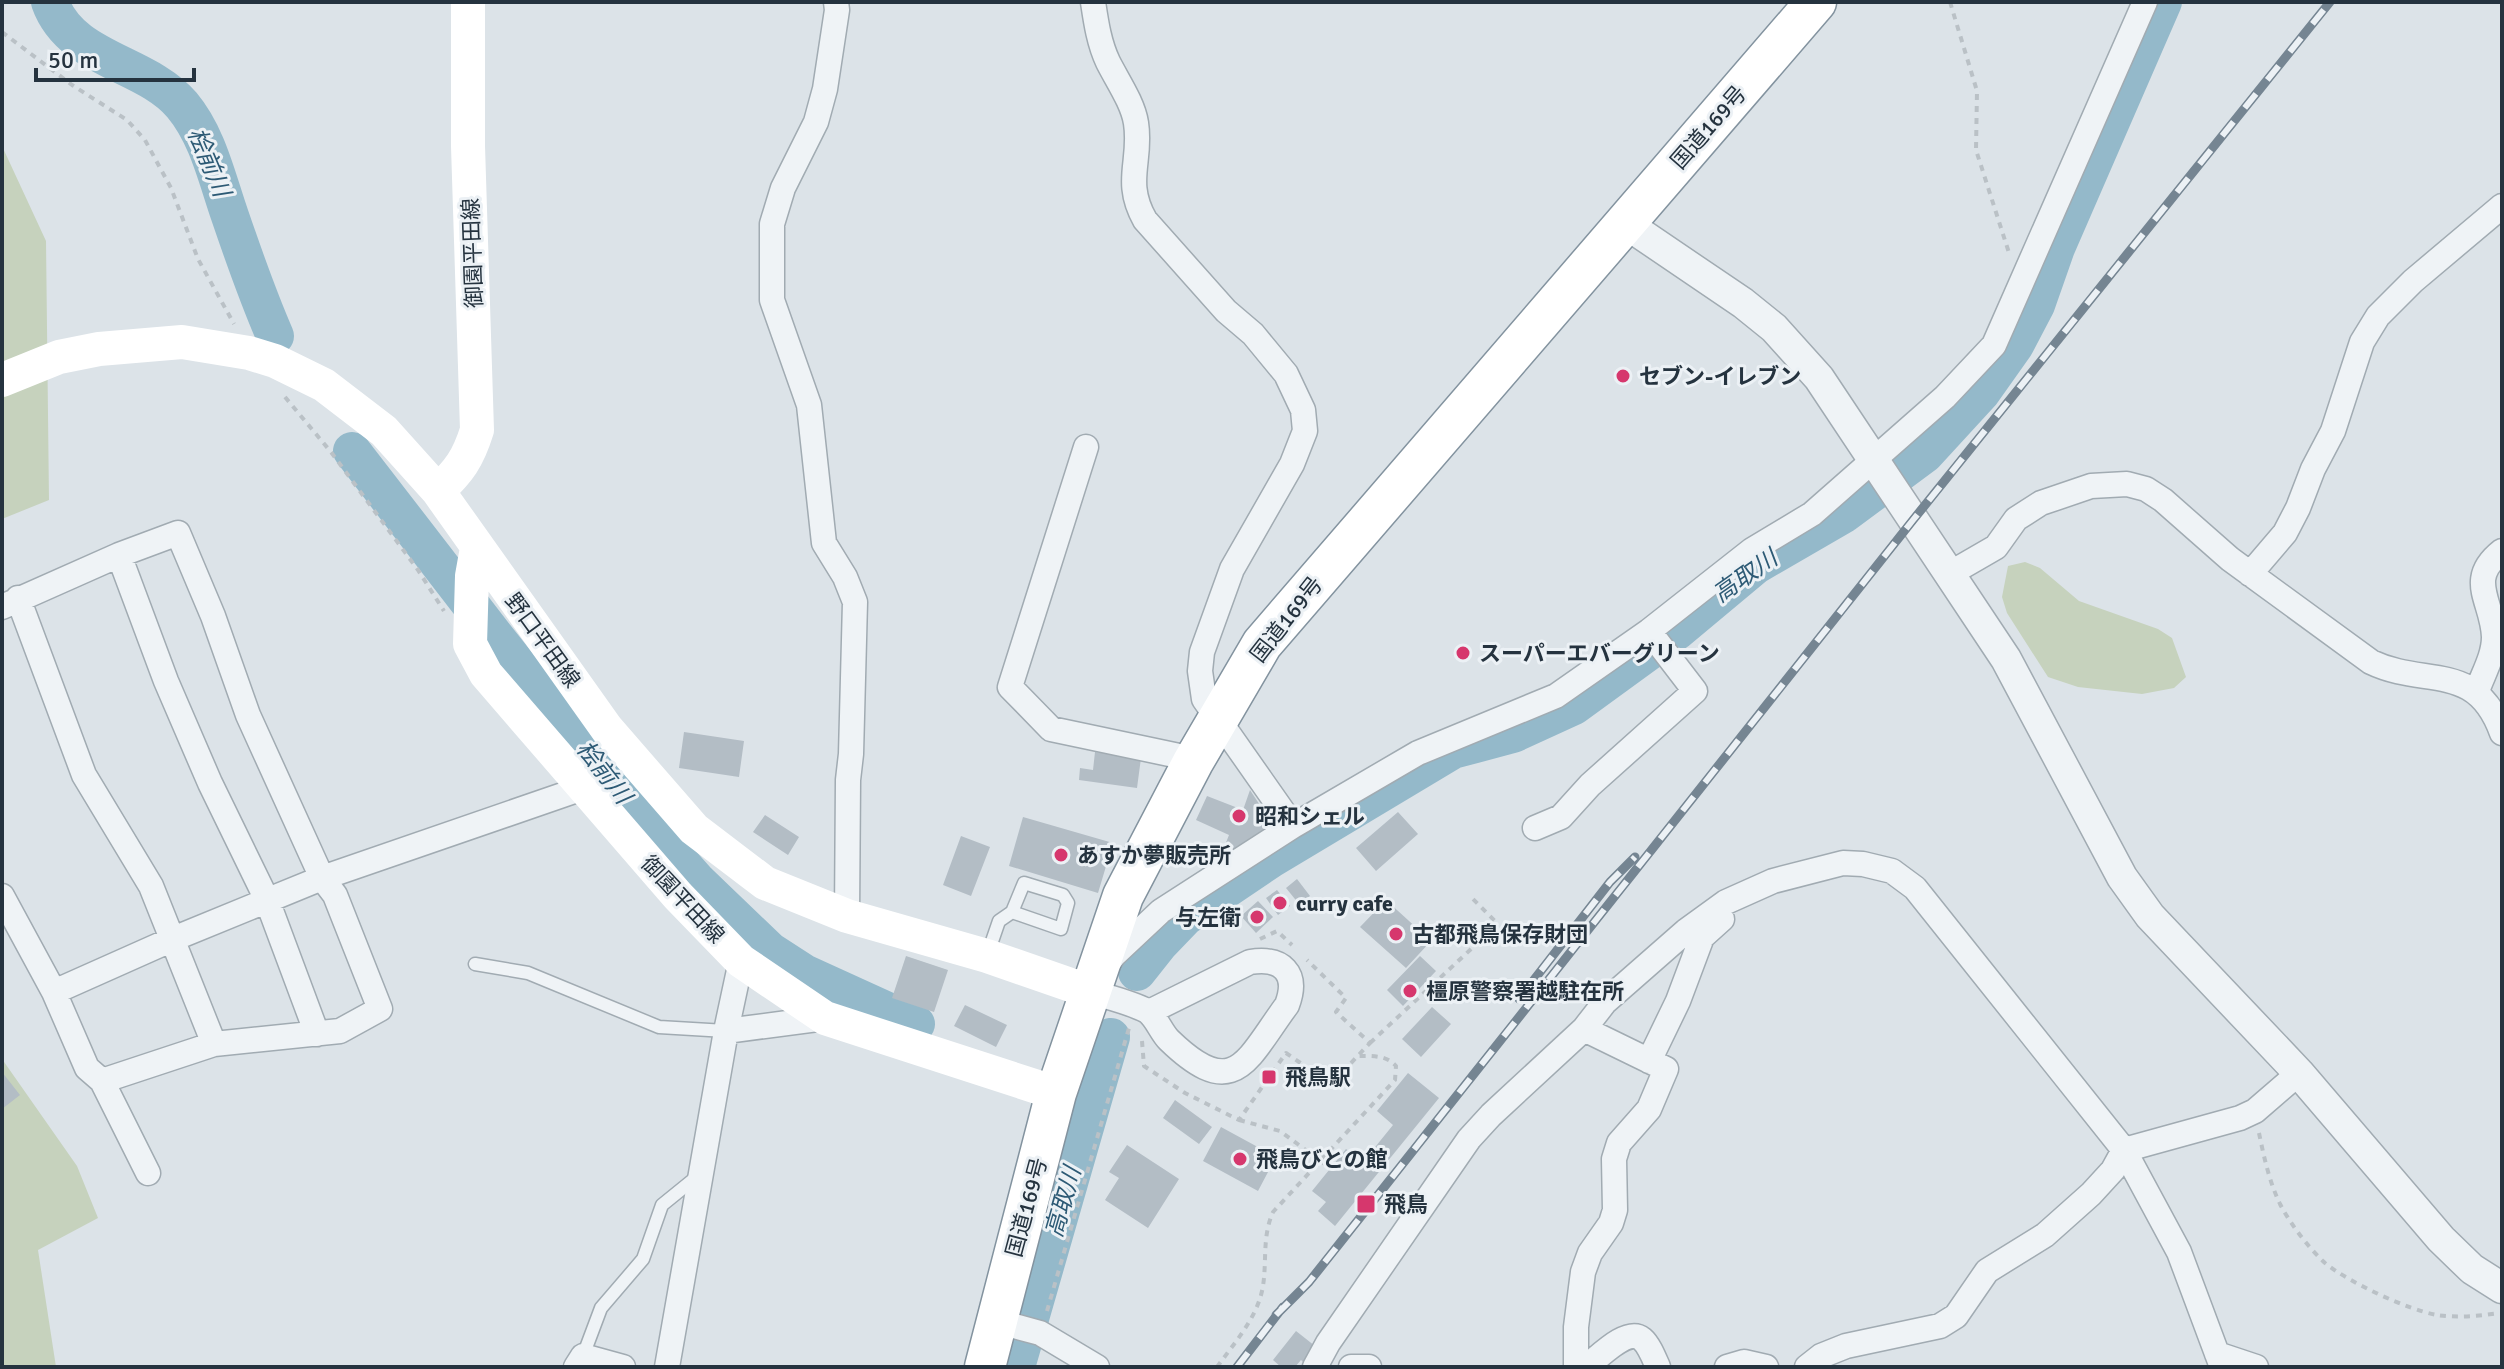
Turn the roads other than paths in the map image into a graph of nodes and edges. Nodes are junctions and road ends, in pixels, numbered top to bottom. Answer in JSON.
{"nodes":[{"id":1,"x":468,"y":2,"type":"edge"},
{"id":2,"x":836,"y":2,"type":"edge"},
{"id":3,"x":1093,"y":2,"type":"edge"},
{"id":4,"x":1816,"y":2,"type":"edge"},
{"id":5,"x":2145,"y":2,"type":"edge"},
{"id":6,"x":2502,"y":206,"type":"edge"},
{"id":7,"x":1625,"y":223,"type":"junction"},
{"id":8,"x":2,"y":380,"type":"edge"},
{"id":9,"x":1086,"y":447,"type":"dead end"},
{"id":10,"x":1882,"y":474,"type":"junction"},
{"id":11,"x":438,"y":491,"type":"junction"},
{"id":12,"x":2502,"y":551,"type":"edge"},
{"id":13,"x":119,"y":555,"type":"junction"},
{"id":14,"x":474,"y":562,"type":"junction"},
{"id":15,"x":1951,"y":573,"type":"junction"},
{"id":16,"x":2250,"y":574,"type":"junction"},
{"id":17,"x":10,"y":603,"type":"edge"},
{"id":18,"x":1656,"y":640,"type":"junction"},
{"id":19,"x":2477,"y":691,"type":"junction"},
{"id":20,"x":1218,"y":720,"type":"junction"},
{"id":21,"x":2502,"y":733,"type":"edge"},
{"id":22,"x":1193,"y":762,"type":"junction"},
{"id":23,"x":583,"y":788,"type":"junction"},
{"id":24,"x":1293,"y":826,"type":"junction"},
{"id":25,"x":1535,"y":828,"type":"dead end"},
{"id":26,"x":322,"y":878,"type":"junction"},
{"id":27,"x":2,"y":896,"type":"edge"},
{"id":28,"x":267,"y":900,"type":"junction"},
{"id":29,"x":1726,"y":902,"type":"junction"},
{"id":30,"x":1012,"y":912,"type":"junction"},
{"id":31,"x":847,"y":916,"type":"junction"},
{"id":32,"x":173,"y":939,"type":"junction"},
{"id":33,"x":987,"y":956,"type":"junction"},
{"id":34,"x":741,"y":961,"type":"junction"},
{"id":35,"x":475,"y":964,"type":"dead end"},
{"id":36,"x":1088,"y":991,"type":"junction"},
{"id":37,"x":54,"y":992,"type":"junction"},
{"id":38,"x":825,"y":1018,"type":"junction"},
{"id":39,"x":1138,"y":1023,"type":"junction"},
{"id":40,"x":1584,"y":1029,"type":"junction"},
{"id":41,"x":726,"y":1031,"type":"junction"},
{"id":42,"x":317,"y":1034,"type":"junction"},
{"id":43,"x":214,"y":1044,"type":"junction"},
{"id":44,"x":1649,"y":1061,"type":"junction"},
{"id":45,"x":2299,"y":1073,"type":"junction"},
{"id":46,"x":102,"y":1081,"type":"junction"},
{"id":47,"x":1056,"y":1093,"type":"junction"},
{"id":48,"x":2124,"y":1150,"type":"junction"},
{"id":49,"x":148,"y":1173,"type":"dead end"},
{"id":50,"x":701,"y":1173,"type":"junction"},
{"id":51,"x":2502,"y":1288,"type":"edge"},
{"id":52,"x":996,"y":1321,"type":"junction"},
{"id":53,"x":2219,"y":1360,"type":"edge"},
{"id":54,"x":580,"y":1362,"type":"edge"},
{"id":55,"x":623,"y":1367,"type":"edge"},
{"id":56,"x":667,"y":1367,"type":"edge"},
{"id":57,"x":985,"y":1367,"type":"edge"},
{"id":58,"x":1097,"y":1367,"type":"edge"},
{"id":59,"x":1315,"y":1367,"type":"edge"},
{"id":60,"x":1351,"y":1367,"type":"edge"},
{"id":61,"x":1369,"y":1367,"type":"edge"},
{"id":62,"x":1576,"y":1367,"type":"edge"},
{"id":63,"x":1586,"y":1367,"type":"edge"},
{"id":64,"x":1658,"y":1367,"type":"edge"},
{"id":65,"x":1727,"y":1367,"type":"edge"},
{"id":66,"x":1766,"y":1367,"type":"edge"},
{"id":67,"x":1807,"y":1367,"type":"edge"},
{"id":68,"x":2256,"y":1367,"type":"edge"}],
"edges":[{"from":1,"to":11,"type":"main road","name":"御園平田線"},
{"from":2,"to":31,"type":"street"},
{"from":3,"to":20,"type":"street"},
{"from":4,"to":7,"type":"highway","name":"国道169号"},
{"from":5,"to":10,"type":"street"},
{"from":6,"to":16,"type":"street"},
{"from":7,"to":10,"type":"street"},
{"from":7,"to":20,"type":"highway","name":"国道169号"},
{"from":8,"to":11,"type":"main road","name":"野口平田線"},
{"from":9,"to":22,"type":"street"},
{"from":10,"to":15,"type":"street"},
{"from":10,"to":18,"type":"street"},
{"from":11,"to":14,"type":"main road","name":"野口平田線"},
{"from":12,"to":19,"type":"street"},
{"from":13,"to":17,"type":"street"},
{"from":13,"to":26,"type":"street"},
{"from":13,"to":28,"type":"street"},
{"from":14,"to":23,"type":"main road","name":"御園平田線"},
{"from":14,"to":31,"type":"main road","name":"野口平田線"},
{"from":15,"to":16,"type":"street"},
{"from":15,"to":45,"type":"street"},
{"from":16,"to":19,"type":"street"},
{"from":17,"to":32,"type":"street"},
{"from":18,"to":24,"type":"street"},
{"from":18,"to":25,"type":"street"},
{"from":19,"to":21,"type":"street"},
{"from":20,"to":22,"type":"highway","name":"国道169号"},
{"from":20,"to":24,"type":"street"},
{"from":22,"to":36,"type":"highway","name":"国道169号"},
{"from":23,"to":26,"type":"street"},
{"from":23,"to":34,"type":"main road","name":"御園平田線"},
{"from":24,"to":36,"type":"street"},
{"from":26,"to":28,"type":"street"},
{"from":26,"to":42,"type":"street"},
{"from":27,"to":37,"type":"street"},
{"from":28,"to":32,"type":"street"},
{"from":28,"to":42,"type":"street"},
{"from":29,"to":40,"type":"street"},
{"from":29,"to":44,"type":"street"},
{"from":29,"to":48,"type":"street"},
{"from":30,"to":30,"type":"lane"},
{"from":30,"to":33,"type":"lane"},
{"from":31,"to":33,"type":"main road","name":"野口平田線"},
{"from":32,"to":37,"type":"street"},
{"from":32,"to":43,"type":"street"},
{"from":33,"to":36,"type":"main road","name":"野口平田線"},
{"from":34,"to":38,"type":"main road","name":"御園平田線"},
{"from":34,"to":41,"type":"street"},
{"from":35,"to":41,"type":"lane"},
{"from":36,"to":39,"type":"street"},
{"from":36,"to":47,"type":"highway","name":"国道169号"},
{"from":37,"to":46,"type":"street"},
{"from":38,"to":41,"type":"street"},
{"from":38,"to":47,"type":"main road","name":"御園平田線"},
{"from":39,"to":39,"type":"street"},
{"from":40,"to":44,"type":"street"},
{"from":40,"to":59,"type":"street"},
{"from":41,"to":50,"type":"street"},
{"from":42,"to":43,"type":"street"},
{"from":43,"to":46,"type":"street"},
{"from":44,"to":62,"type":"street"},
{"from":45,"to":48,"type":"street"},
{"from":45,"to":51,"type":"street"},
{"from":46,"to":49,"type":"street"},
{"from":47,"to":52,"type":"highway","name":"国道169号"},
{"from":48,"to":53,"type":"street"},
{"from":48,"to":67,"type":"street"},
{"from":50,"to":54,"type":"lane"},
{"from":50,"to":56,"type":"street"},
{"from":52,"to":57,"type":"highway","name":"国道169号"},
{"from":52,"to":58,"type":"street"},
{"from":53,"to":68,"type":"street"},
{"from":54,"to":55,"type":"street"},
{"from":60,"to":61,"type":"street"},
{"from":63,"to":64,"type":"street"},
{"from":65,"to":66,"type":"street"}]}
